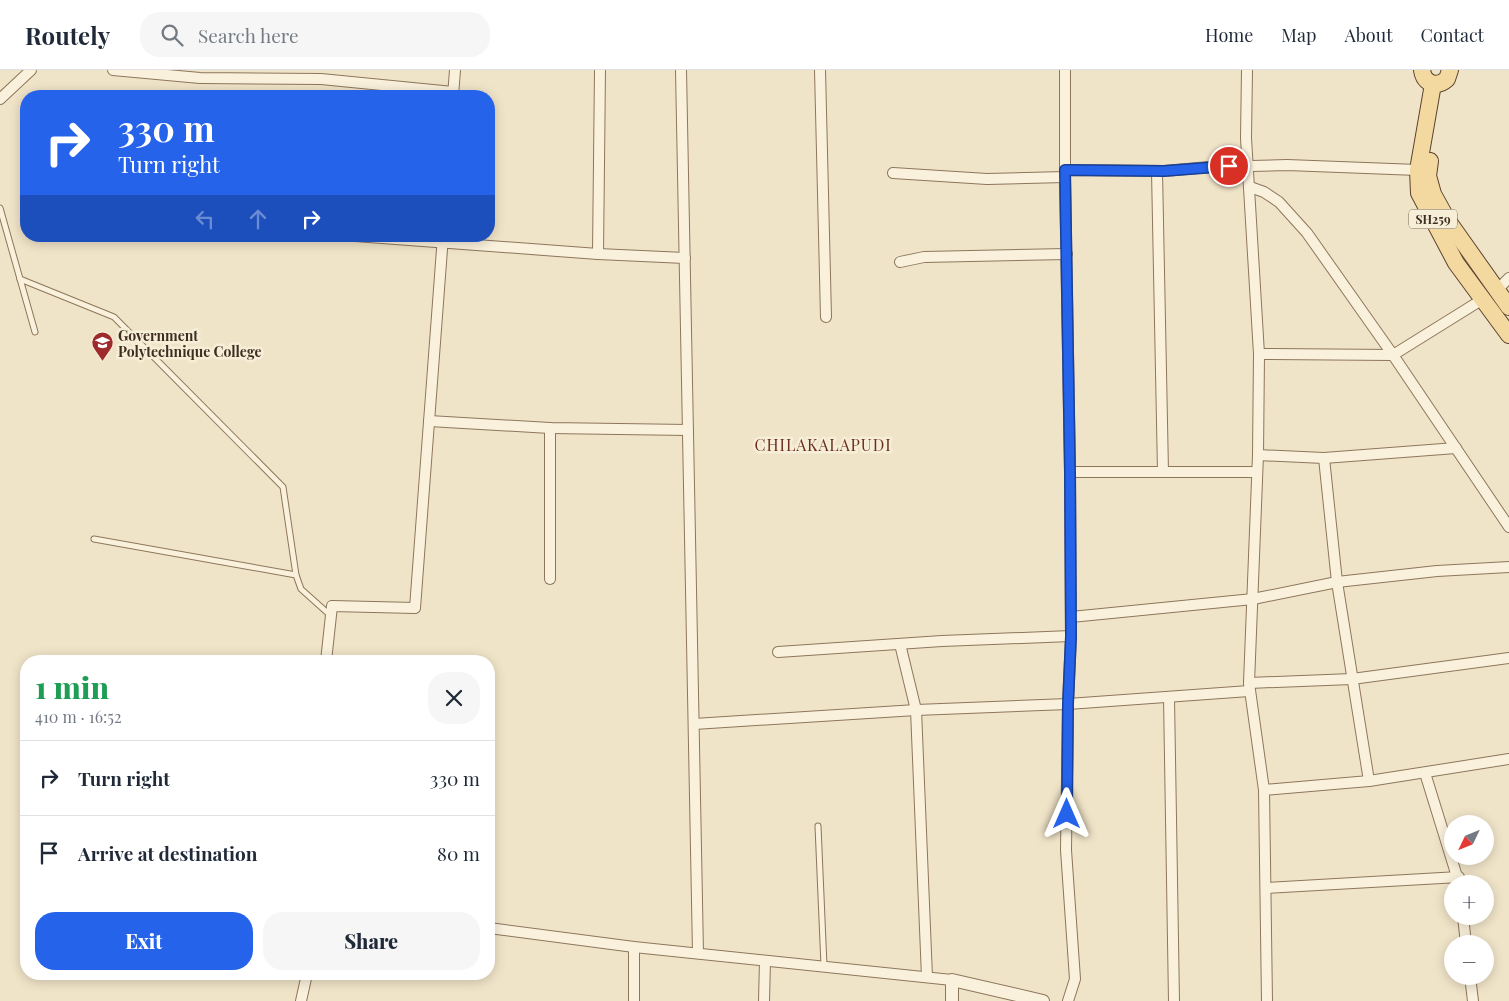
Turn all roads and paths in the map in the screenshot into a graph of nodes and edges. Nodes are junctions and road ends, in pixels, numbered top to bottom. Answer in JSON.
{"nodes":[{"id":1,"x":31,"y":70,"type":"edge"},
{"id":2,"x":112,"y":70,"type":"edge"},
{"id":3,"x":455,"y":70,"type":"edge"},
{"id":4,"x":600,"y":70,"type":"edge"},
{"id":5,"x":681,"y":70,"type":"edge"},
{"id":6,"x":820,"y":70,"type":"edge"},
{"id":7,"x":1066,"y":70,"type":"edge"},
{"id":8,"x":1247,"y":70,"type":"edge"},
{"id":9,"x":1422,"y":70,"type":"edge"},
{"id":10,"x":1450,"y":70,"type":"edge"},
{"id":11,"x":156,"y":72,"type":"edge"},
{"id":12,"x":310,"y":74,"type":"edge"},
{"id":13,"x":1435,"y":84,"type":"junction"},
{"id":14,"x":424,"y":90,"type":"edge"},
{"id":15,"x":453,"y":90,"type":"edge"},
{"id":16,"x":0,"y":99,"type":"edge"},
{"id":17,"x":1248,"y":166,"type":"junction"},
{"id":18,"x":1418,"y":170,"type":"junction"},
{"id":19,"x":1157,"y":171,"type":"junction"},
{"id":20,"x":893,"y":173,"type":"dead end"},
{"id":21,"x":1065,"y":174,"type":"junction"},
{"id":22,"x":1250,"y":187,"type":"junction"},
{"id":23,"x":0,"y":208,"type":"edge"},
{"id":24,"x":442,"y":242,"type":"edge"},
{"id":25,"x":464,"y":242,"type":"edge"},
{"id":26,"x":598,"y":254,"type":"junction"},
{"id":27,"x":1067,"y":254,"type":"junction"},
{"id":28,"x":685,"y":258,"type":"junction"},
{"id":29,"x":900,"y":262,"type":"dead end"},
{"id":30,"x":1509,"y":278,"type":"edge"},
{"id":31,"x":20,"y":279,"type":"junction"},
{"id":32,"x":1497,"y":290,"type":"junction"},
{"id":33,"x":1483,"y":299,"type":"junction"},
{"id":34,"x":1509,"y":307,"type":"edge"},
{"id":35,"x":826,"y":317,"type":"dead end"},
{"id":36,"x":35,"y":332,"type":"dead end"},
{"id":37,"x":1509,"y":335,"type":"edge"},
{"id":38,"x":1259,"y":354,"type":"junction"},
{"id":39,"x":1393,"y":355,"type":"junction"},
{"id":40,"x":429,"y":421,"type":"junction"},
{"id":41,"x":550,"y":428,"type":"junction"},
{"id":42,"x":688,"y":430,"type":"junction"},
{"id":43,"x":1456,"y":448,"type":"junction"},
{"id":44,"x":1258,"y":455,"type":"junction"},
{"id":45,"x":1324,"y":458,"type":"junction"},
{"id":46,"x":1070,"y":472,"type":"junction"},
{"id":47,"x":1164,"y":472,"type":"junction"},
{"id":48,"x":1257,"y":472,"type":"junction"},
{"id":49,"x":1509,"y":527,"type":"edge"},
{"id":50,"x":94,"y":540,"type":"dead end"},
{"id":51,"x":1509,"y":566,"type":"edge"},
{"id":52,"x":296,"y":575,"type":"junction"},
{"id":53,"x":550,"y":579,"type":"dead end"},
{"id":54,"x":1337,"y":582,"type":"junction"},
{"id":55,"x":1253,"y":599,"type":"junction"},
{"id":56,"x":330,"y":615,"type":"junction"},
{"id":57,"x":1071,"y":617,"type":"junction"},
{"id":58,"x":1071,"y":636,"type":"junction"},
{"id":59,"x":900,"y":644,"type":"junction"},
{"id":60,"x":778,"y":652,"type":"dead end"},
{"id":61,"x":327,"y":655,"type":"edge"},
{"id":62,"x":1509,"y":658,"type":"edge"},
{"id":63,"x":1352,"y":679,"type":"junction"},
{"id":64,"x":1249,"y":687,"type":"junction"},
{"id":65,"x":1169,"y":697,"type":"junction"},
{"id":66,"x":1068,"y":704,"type":"junction"},
{"id":67,"x":916,"y":710,"type":"junction"},
{"id":68,"x":694,"y":724,"type":"junction"},
{"id":69,"x":1509,"y":760,"type":"edge"},
{"id":70,"x":1425,"y":772,"type":"junction"},
{"id":71,"x":1369,"y":781,"type":"junction"},
{"id":72,"x":1264,"y":790,"type":"junction"},
{"id":73,"x":818,"y":826,"type":"dead end"},
{"id":74,"x":1457,"y":875,"type":"edge"},
{"id":75,"x":1444,"y":881,"type":"edge"},
{"id":76,"x":1266,"y":888,"type":"junction"},
{"id":77,"x":495,"y":929,"type":"edge"},
{"id":78,"x":634,"y":947,"type":"junction"},
{"id":79,"x":698,"y":953,"type":"junction"},
{"id":80,"x":765,"y":961,"type":"junction"},
{"id":81,"x":824,"y":967,"type":"junction"},
{"id":82,"x":927,"y":977,"type":"junction"},
{"id":83,"x":306,"y":980,"type":"edge"},
{"id":84,"x":952,"y":980,"type":"junction"},
{"id":85,"x":1471,"y":985,"type":"edge"},
{"id":86,"x":301,"y":1001,"type":"edge"},
{"id":87,"x":634,"y":1001,"type":"edge"},
{"id":88,"x":764,"y":1001,"type":"edge"},
{"id":89,"x":952,"y":1001,"type":"edge"},
{"id":90,"x":1043,"y":1001,"type":"edge"},
{"id":91,"x":1068,"y":1001,"type":"edge"},
{"id":92,"x":1174,"y":1001,"type":"edge"},
{"id":93,"x":1267,"y":1001,"type":"edge"},
{"id":94,"x":1473,"y":1001,"type":"edge"}],
"edges":[{"from":1,"to":16,"type":"street"},
{"from":2,"to":11,"type":"street"},
{"from":3,"to":15,"type":"street"},
{"from":4,"to":26,"type":"street"},
{"from":5,"to":28,"type":"street"},
{"from":6,"to":35,"type":"street"},
{"from":7,"to":21,"type":"street"},
{"from":8,"to":17,"type":"street"},
{"from":9,"to":13,"type":"main road"},
{"from":10,"to":13,"type":"main road"},
{"from":11,"to":12,"type":"street"},
{"from":12,"to":14,"type":"street"},
{"from":13,"to":18,"type":"main road","number":"SH259"},
{"from":13,"to":32,"type":"main road","number":"SH259"},
{"from":17,"to":18,"type":"street"},
{"from":17,"to":19,"type":"street"},
{"from":17,"to":22,"type":"street"},
{"from":18,"to":33,"type":"main road","number":"SH259"},
{"from":19,"to":21,"type":"street"},
{"from":19,"to":47,"type":"street"},
{"from":20,"to":21,"type":"street"},
{"from":21,"to":27,"type":"street"},
{"from":22,"to":38,"type":"street"},
{"from":22,"to":39,"type":"street"},
{"from":23,"to":31,"type":"lane"},
{"from":24,"to":40,"type":"street"},
{"from":25,"to":26,"type":"street"},
{"from":26,"to":28,"type":"street"},
{"from":27,"to":29,"type":"street"},
{"from":27,"to":46,"type":"street"},
{"from":28,"to":42,"type":"street"},
{"from":30,"to":32,"type":"street"},
{"from":31,"to":36,"type":"lane"},
{"from":31,"to":52,"type":"lane"},
{"from":32,"to":34,"type":"main road","number":"SH259"},
{"from":33,"to":37,"type":"main road","number":"SH259"},
{"from":33,"to":39,"type":"street"},
{"from":38,"to":39,"type":"street"},
{"from":38,"to":44,"type":"street"},
{"from":39,"to":43,"type":"street"},
{"from":40,"to":41,"type":"street"},
{"from":40,"to":56,"type":"street"},
{"from":41,"to":42,"type":"street"},
{"from":41,"to":53,"type":"street"},
{"from":42,"to":68,"type":"street"},
{"from":43,"to":45,"type":"street"},
{"from":43,"to":49,"type":"street"},
{"from":44,"to":45,"type":"street"},
{"from":44,"to":48,"type":"street"},
{"from":45,"to":54,"type":"street"},
{"from":46,"to":47,"type":"street"},
{"from":46,"to":57,"type":"street"},
{"from":47,"to":48,"type":"street"},
{"from":48,"to":55,"type":"street"},
{"from":50,"to":52,"type":"lane"},
{"from":51,"to":54,"type":"street"},
{"from":52,"to":56,"type":"lane"},
{"from":54,"to":55,"type":"street"},
{"from":54,"to":63,"type":"street"},
{"from":55,"to":57,"type":"street"},
{"from":55,"to":64,"type":"street"},
{"from":56,"to":61,"type":"street"},
{"from":57,"to":58,"type":"street"},
{"from":58,"to":59,"type":"street"},
{"from":58,"to":66,"type":"street"},
{"from":59,"to":60,"type":"street"},
{"from":59,"to":67,"type":"street"},
{"from":62,"to":63,"type":"street"},
{"from":63,"to":64,"type":"street"},
{"from":63,"to":71,"type":"street"},
{"from":64,"to":65,"type":"street"},
{"from":64,"to":72,"type":"street"},
{"from":65,"to":66,"type":"street"},
{"from":65,"to":92,"type":"street"},
{"from":66,"to":67,"type":"street"},
{"from":66,"to":91,"type":"street"},
{"from":67,"to":68,"type":"street"},
{"from":67,"to":82,"type":"street"},
{"from":68,"to":79,"type":"street"},
{"from":69,"to":70,"type":"street"},
{"from":70,"to":71,"type":"street"},
{"from":70,"to":74,"type":"street"},
{"from":71,"to":72,"type":"street"},
{"from":72,"to":76,"type":"street"},
{"from":73,"to":81,"type":"lane"},
{"from":75,"to":76,"type":"street"},
{"from":76,"to":93,"type":"street"},
{"from":77,"to":78,"type":"street"},
{"from":78,"to":79,"type":"street"},
{"from":78,"to":87,"type":"street"},
{"from":79,"to":80,"type":"street"},
{"from":80,"to":81,"type":"street"},
{"from":80,"to":88,"type":"street"},
{"from":81,"to":82,"type":"street"},
{"from":82,"to":84,"type":"street"},
{"from":83,"to":86,"type":"street"},
{"from":84,"to":89,"type":"street"},
{"from":84,"to":90,"type":"street"},
{"from":85,"to":94,"type":"street"}]}
